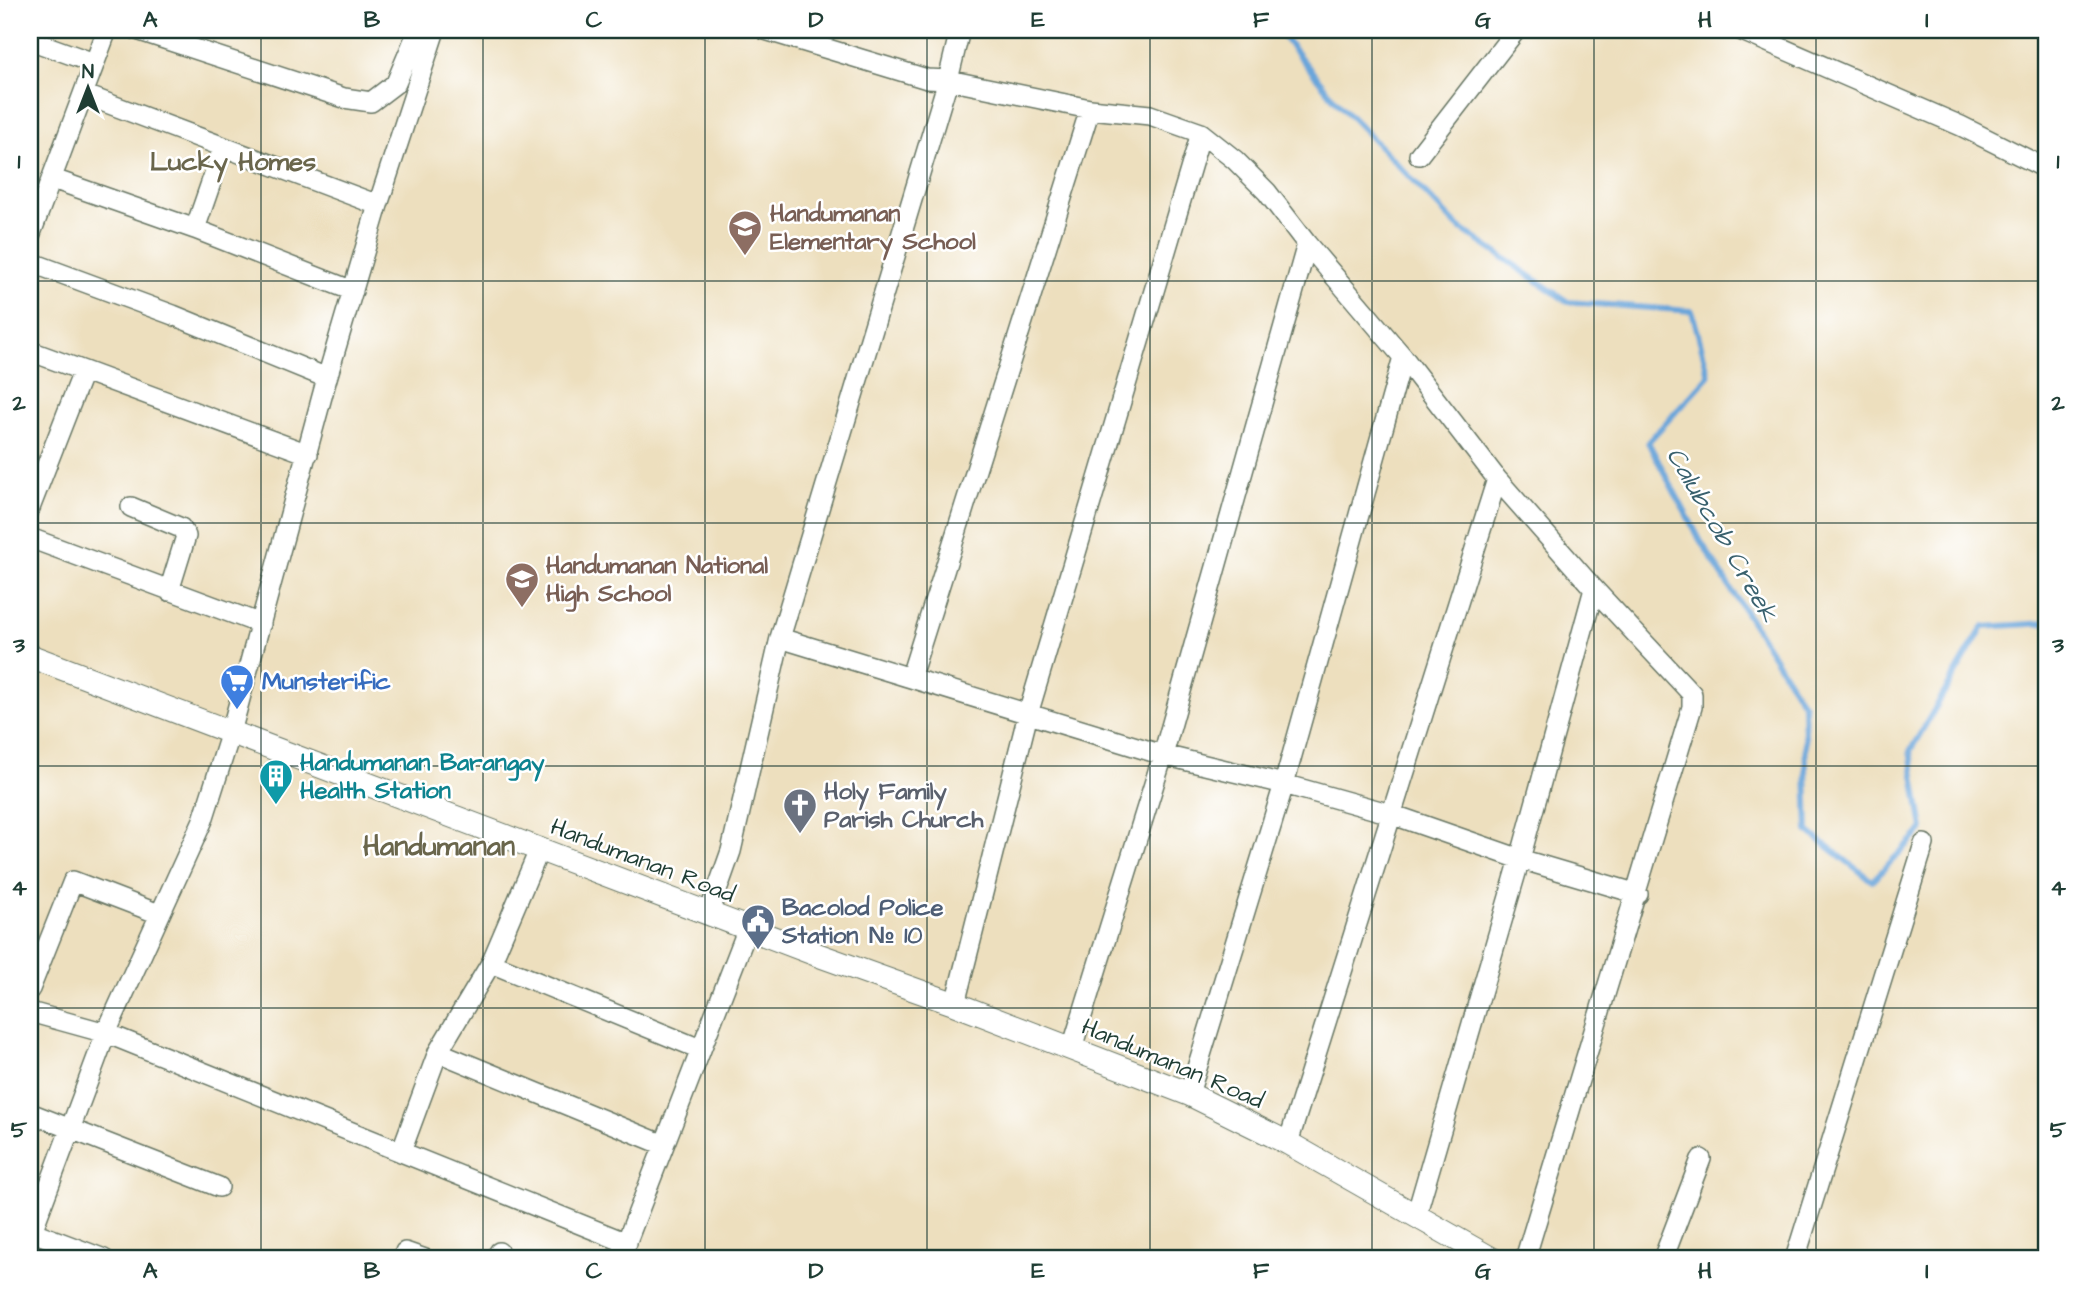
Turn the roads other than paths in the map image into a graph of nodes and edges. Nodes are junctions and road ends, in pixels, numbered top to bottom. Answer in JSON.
{"nodes":[{"id":1,"x":107,"y":30,"type":"edge"},
{"id":2,"x":137,"y":30,"type":"edge"},
{"id":3,"x":765,"y":30,"type":"edge"},
{"id":4,"x":960,"y":30,"type":"edge"},
{"id":5,"x":1516,"y":30,"type":"edge"},
{"id":6,"x":1740,"y":30,"type":"edge"},
{"id":7,"x":423,"y":33,"type":"edge"},
{"id":8,"x":30,"y":40,"type":"edge"},
{"id":9,"x":94,"y":63,"type":"junction"},
{"id":10,"x":947,"y":80,"type":"junction"},
{"id":11,"x":83,"y":94,"type":"junction"},
{"id":12,"x":1090,"y":109,"type":"junction"},
{"id":13,"x":1201,"y":133,"type":"junction"},
{"id":14,"x":223,"y":148,"type":"junction"},
{"id":15,"x":1419,"y":155,"type":"dead end"},
{"id":16,"x":2047,"y":169,"type":"edge"},
{"id":17,"x":53,"y":179,"type":"junction"},
{"id":18,"x":378,"y":205,"type":"junction"},
{"id":19,"x":195,"y":229,"type":"junction"},
{"id":20,"x":30,"y":236,"type":"edge"},
{"id":21,"x":1307,"y":244,"type":"junction"},
{"id":22,"x":30,"y":262,"type":"edge"},
{"id":23,"x":353,"y":291,"type":"junction"},
{"id":24,"x":30,"y":351,"type":"edge"},
{"id":25,"x":1404,"y":357,"type":"junction"},
{"id":26,"x":83,"y":372,"type":"junction"},
{"id":27,"x":327,"y":378,"type":"junction"},
{"id":28,"x":308,"y":454,"type":"junction"},
{"id":29,"x":1497,"y":479,"type":"junction"},
{"id":30,"x":131,"y":507,"type":"dead end"},
{"id":31,"x":30,"y":508,"type":"edge"},
{"id":32,"x":30,"y":538,"type":"edge"},
{"id":33,"x":1594,"y":589,"type":"junction"},
{"id":34,"x":169,"y":591,"type":"junction"},
{"id":35,"x":261,"y":624,"type":"junction"},
{"id":36,"x":780,"y":638,"type":"junction"},
{"id":37,"x":30,"y":656,"type":"edge"},
{"id":38,"x":911,"y":677,"type":"junction"},
{"id":39,"x":1028,"y":714,"type":"junction"},
{"id":40,"x":231,"y":732,"type":"junction"},
{"id":41,"x":1163,"y":755,"type":"junction"},
{"id":42,"x":1284,"y":784,"type":"junction"},
{"id":43,"x":1391,"y":814,"type":"junction"},
{"id":44,"x":1924,"y":844,"type":"dead end"},
{"id":45,"x":540,"y":848,"type":"junction"},
{"id":46,"x":1520,"y":859,"type":"junction"},
{"id":47,"x":1637,"y":894,"type":"junction"},
{"id":48,"x":709,"y":913,"type":"junction"},
{"id":49,"x":159,"y":915,"type":"junction"},
{"id":50,"x":748,"y":928,"type":"junction"},
{"id":51,"x":491,"y":963,"type":"junction"},
{"id":52,"x":30,"y":989,"type":"edge"},
{"id":53,"x":955,"y":1004,"type":"junction"},
{"id":54,"x":30,"y":1012,"type":"edge"},
{"id":55,"x":106,"y":1033,"type":"junction"},
{"id":56,"x":1072,"y":1048,"type":"junction"},
{"id":57,"x":700,"y":1049,"type":"junction"},
{"id":58,"x":438,"y":1052,"type":"junction"},
{"id":59,"x":1189,"y":1094,"type":"junction"},
{"id":60,"x":30,"y":1113,"type":"edge"},
{"id":61,"x":70,"y":1128,"type":"junction"},
{"id":62,"x":1288,"y":1143,"type":"junction"},
{"id":63,"x":664,"y":1145,"type":"junction"},
{"id":64,"x":401,"y":1153,"type":"junction"},
{"id":65,"x":1701,"y":1159,"type":"dead end"},
{"id":66,"x":219,"y":1186,"type":"dead end"},
{"id":67,"x":1416,"y":1216,"type":"junction"},
{"id":68,"x":31,"y":1237,"type":"edge"},
{"id":69,"x":624,"y":1251,"type":"edge"},
{"id":70,"x":405,"y":1252,"type":"dead end"},
{"id":71,"x":104,"y":1259,"type":"edge"},
{"id":72,"x":425,"y":1259,"type":"edge"},
{"id":73,"x":1492,"y":1259,"type":"edge"},
{"id":74,"x":1525,"y":1259,"type":"edge"},
{"id":75,"x":1663,"y":1259,"type":"edge"},
{"id":76,"x":1795,"y":1259,"type":"edge"}],
"edges":[{"from":1,"to":9,"type":"street"},
{"from":2,"to":7,"type":"street"},
{"from":3,"to":10,"type":"street"},
{"from":4,"to":10,"type":"street"},
{"from":5,"to":15,"type":"street"},
{"from":6,"to":16,"type":"street"},
{"from":7,"to":18,"type":"street"},
{"from":8,"to":9,"type":"street"},
{"from":9,"to":11,"type":"street"},
{"from":10,"to":12,"type":"street"},
{"from":10,"to":36,"type":"street"},
{"from":11,"to":14,"type":"street"},
{"from":11,"to":17,"type":"street"},
{"from":12,"to":13,"type":"street"},
{"from":12,"to":38,"type":"street"},
{"from":13,"to":21,"type":"street"},
{"from":13,"to":39,"type":"street"},
{"from":14,"to":18,"type":"street"},
{"from":14,"to":19,"type":"street"},
{"from":17,"to":19,"type":"street"},
{"from":17,"to":20,"type":"street"},
{"from":18,"to":23,"type":"street"},
{"from":19,"to":23,"type":"street"},
{"from":21,"to":25,"type":"street"},
{"from":21,"to":41,"type":"street"},
{"from":22,"to":27,"type":"street"},
{"from":23,"to":27,"type":"street"},
{"from":24,"to":26,"type":"street"},
{"from":25,"to":29,"type":"street"},
{"from":25,"to":42,"type":"street"},
{"from":26,"to":28,"type":"street"},
{"from":26,"to":31,"type":"street"},
{"from":27,"to":28,"type":"street"},
{"from":28,"to":35,"type":"street"},
{"from":29,"to":33,"type":"street"},
{"from":29,"to":43,"type":"street"},
{"from":30,"to":34,"type":"street"},
{"from":32,"to":34,"type":"street"},
{"from":33,"to":46,"type":"street"},
{"from":33,"to":47,"type":"street"},
{"from":34,"to":35,"type":"street"},
{"from":35,"to":40,"type":"street"},
{"from":36,"to":38,"type":"street"},
{"from":36,"to":48,"type":"street"},
{"from":37,"to":40,"type":"street","name":"Handumanan Road"},
{"from":38,"to":39,"type":"street"},
{"from":39,"to":41,"type":"street"},
{"from":39,"to":53,"type":"street"},
{"from":40,"to":45,"type":"street","name":"Handumanan Road"},
{"from":40,"to":49,"type":"street"},
{"from":41,"to":42,"type":"street"},
{"from":41,"to":56,"type":"street"},
{"from":42,"to":43,"type":"street"},
{"from":42,"to":59,"type":"street"},
{"from":43,"to":46,"type":"street"},
{"from":43,"to":62,"type":"street"},
{"from":44,"to":76,"type":"street"},
{"from":45,"to":48,"type":"street","name":"Handumanan Road"},
{"from":45,"to":51,"type":"street"},
{"from":46,"to":47,"type":"street"},
{"from":46,"to":67,"type":"street"},
{"from":47,"to":74,"type":"street"},
{"from":48,"to":50,"type":"street","name":"Handumanan Road"},
{"from":49,"to":52,"type":"street"},
{"from":49,"to":55,"type":"street"},
{"from":50,"to":53,"type":"street","name":"Handumanan Road"},
{"from":50,"to":57,"type":"street"},
{"from":51,"to":57,"type":"street"},
{"from":51,"to":58,"type":"street"},
{"from":53,"to":56,"type":"street","name":"Handumanan Road"},
{"from":54,"to":55,"type":"street"},
{"from":55,"to":61,"type":"street"},
{"from":55,"to":64,"type":"street"},
{"from":56,"to":59,"type":"street","name":"Handumanan Road"},
{"from":57,"to":63,"type":"street"},
{"from":58,"to":63,"type":"street"},
{"from":58,"to":64,"type":"street"},
{"from":59,"to":62,"type":"street","name":"Handumanan Road"},
{"from":60,"to":61,"type":"street"},
{"from":61,"to":66,"type":"street"},
{"from":61,"to":68,"type":"street"},
{"from":62,"to":67,"type":"street","name":"Handumanan Road"},
{"from":63,"to":69,"type":"street"},
{"from":64,"to":69,"type":"street"},
{"from":65,"to":75,"type":"street"},
{"from":67,"to":73,"type":"street","name":"Handumanan Road"},
{"from":68,"to":71,"type":"street"},
{"from":70,"to":72,"type":"street"}]}
